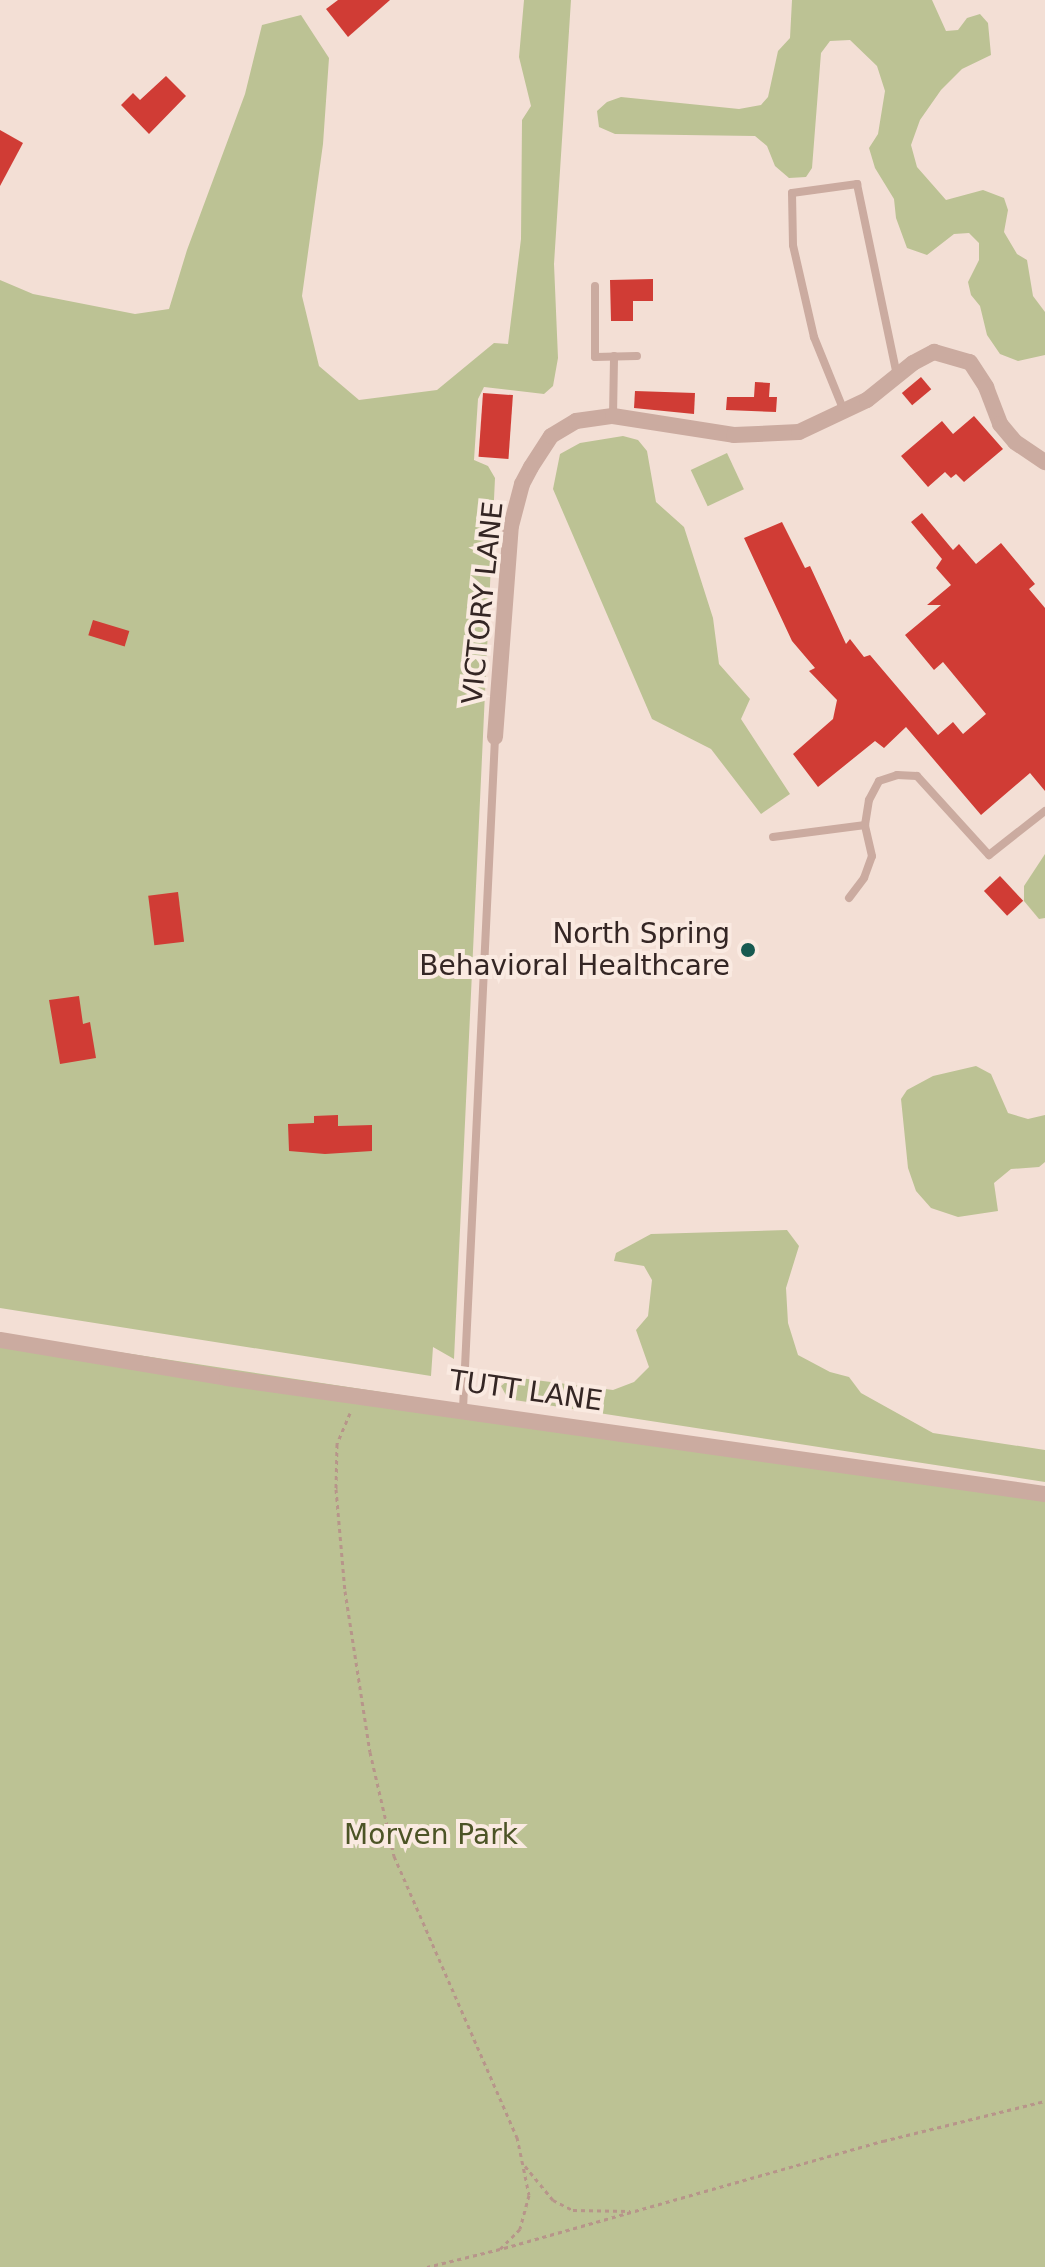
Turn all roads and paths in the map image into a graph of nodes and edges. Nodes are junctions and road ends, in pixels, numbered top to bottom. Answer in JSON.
{"nodes":[{"id":1,"x":595,"y":286,"type":"dead end"},
{"id":2,"x":614,"y":356,"type":"junction"},
{"id":3,"x":637,"y":356,"type":"dead end"},
{"id":4,"x":897,"y":376,"type":"junction"},
{"id":5,"x":844,"y":411,"type":"junction"},
{"id":6,"x":613,"y":416,"type":"junction"},
{"id":7,"x":1045,"y":462,"type":"edge"},
{"id":8,"x":495,"y":737,"type":"joint"},
{"id":9,"x":1045,"y":811,"type":"edge"},
{"id":10,"x":865,"y":825,"type":"junction"},
{"id":11,"x":773,"y":837,"type":"dead end"},
{"id":12,"x":849,"y":898,"type":"dead end"},
{"id":13,"x":0,"y":1340,"type":"edge"},
{"id":14,"x":361,"y":1395,"type":"junction"},
{"id":15,"x":463,"y":1409,"type":"junction"},
{"id":16,"x":1045,"y":1494,"type":"edge"},
{"id":17,"x":1045,"y":2101,"type":"edge"},
{"id":18,"x":525,"y":2166,"type":"junction"},
{"id":19,"x":635,"y":2211,"type":"junction"},
{"id":20,"x":500,"y":2249,"type":"junction"},
{"id":21,"x":427,"y":2267,"type":"edge"}],
"edges":[{"from":1,"to":2,"type":"lane"},
{"from":2,"to":3,"type":"lane"},
{"from":2,"to":6,"type":"lane"},
{"from":4,"to":5,"type":"street","name":"VICTORY LANE"},
{"from":4,"to":5,"type":"lane"},
{"from":4,"to":7,"type":"street","name":"VICTORY LANE"},
{"from":5,"to":6,"type":"street","name":"VICTORY LANE"},
{"from":6,"to":8,"type":"street","name":"VICTORY LANE"},
{"from":8,"to":15,"type":"lane"},
{"from":9,"to":10,"type":"lane"},
{"from":10,"to":11,"type":"lane"},
{"from":10,"to":12,"type":"lane"},
{"from":13,"to":14,"type":"street","name":"TUTT LANE"},
{"from":14,"to":15,"type":"street","name":"TUTT LANE"},
{"from":14,"to":18,"type":"path"},
{"from":15,"to":16,"type":"street","name":"TUTT LANE"},
{"from":17,"to":19,"type":"path"},
{"from":18,"to":19,"type":"path"},
{"from":18,"to":20,"type":"path"},
{"from":19,"to":20,"type":"path"},
{"from":20,"to":21,"type":"path"}]}
